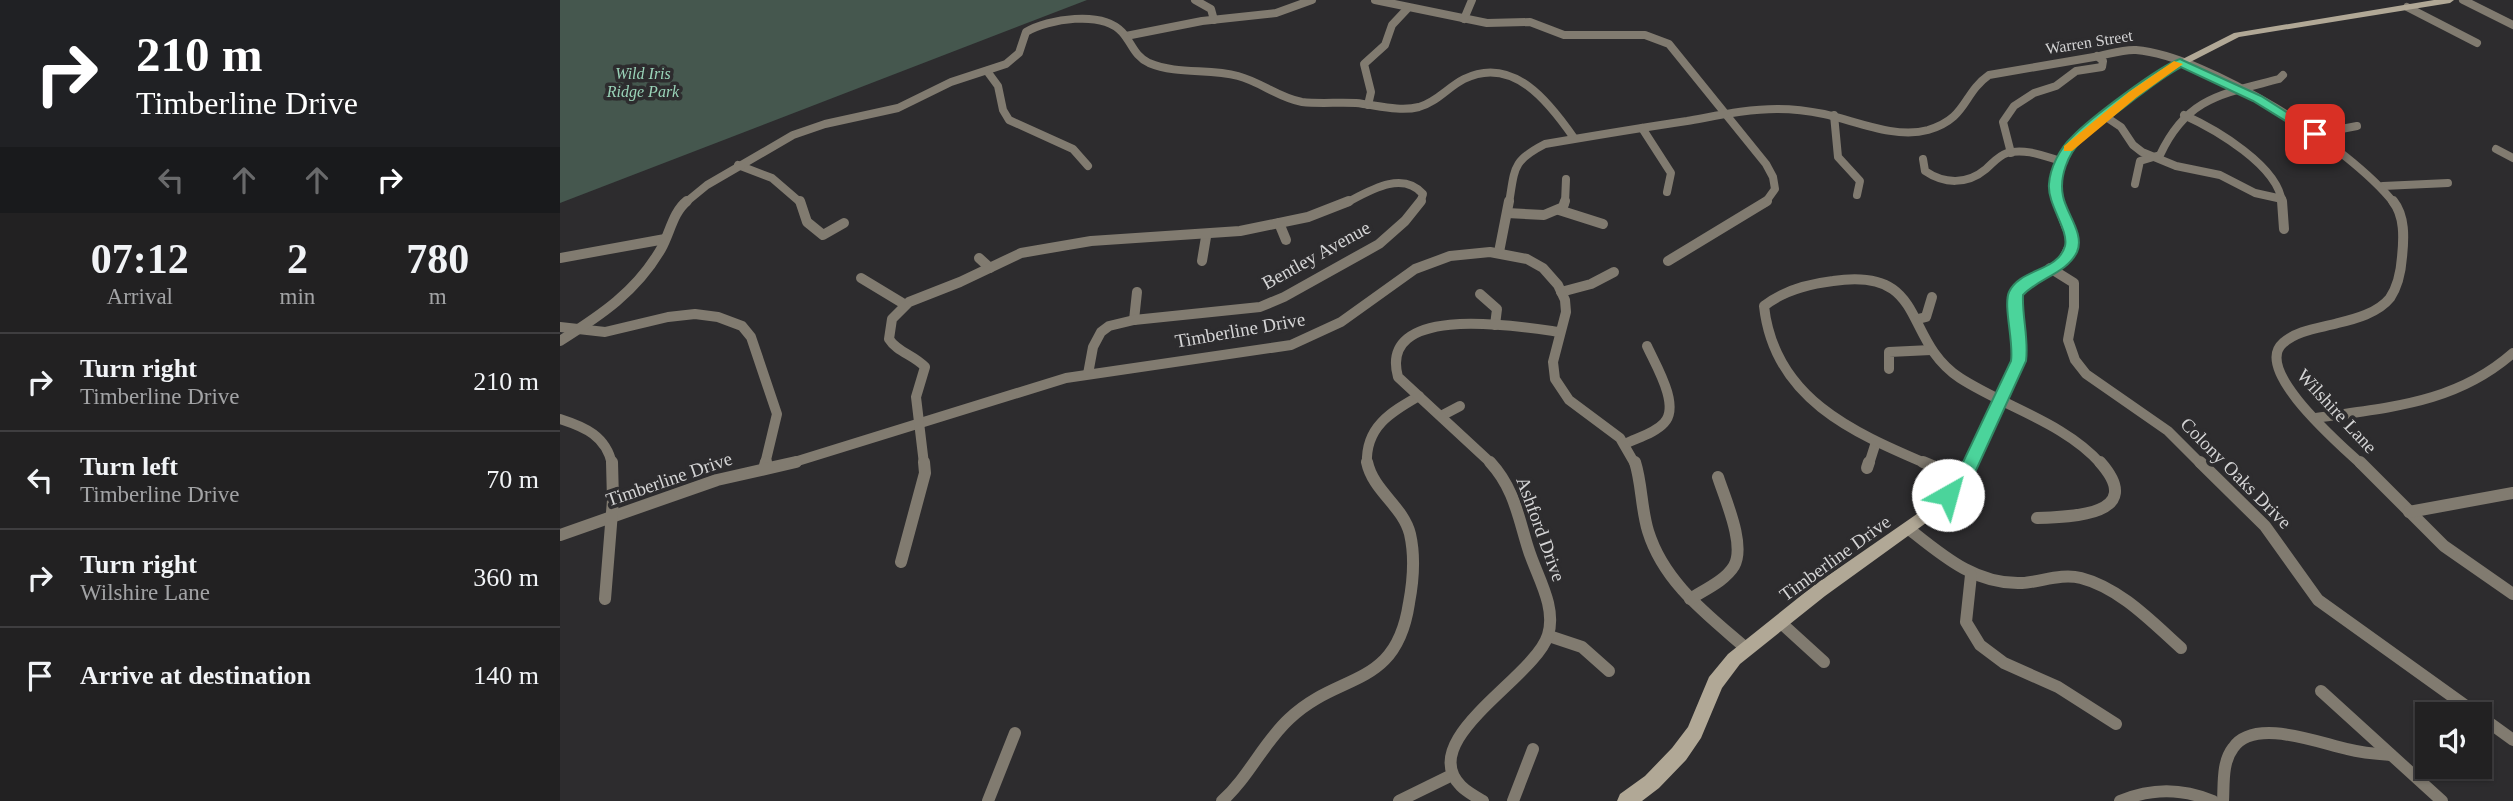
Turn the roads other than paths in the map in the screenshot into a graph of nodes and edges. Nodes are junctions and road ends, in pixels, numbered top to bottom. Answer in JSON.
{"nodes":[{"id":1,"x":1195,"y":0,"type":"edge"},
{"id":2,"x":1312,"y":0,"type":"edge"},
{"id":3,"x":1375,"y":0,"type":"edge"},
{"id":4,"x":1472,"y":0,"type":"edge"},
{"id":5,"x":2450,"y":0,"type":"edge"},
{"id":6,"x":2463,"y":0,"type":"edge"},
{"id":7,"x":2407,"y":7,"type":"junction"},
{"id":8,"x":1407,"y":9,"type":"junction"},
{"id":9,"x":1464,"y":19,"type":"junction"},
{"id":10,"x":1214,"y":20,"type":"junction"},
{"id":11,"x":2513,"y":25,"type":"edge"},
{"id":12,"x":1126,"y":36,"type":"junction"},
{"id":13,"x":2477,"y":43,"type":"dead end"},
{"id":14,"x":2097,"y":56,"type":"junction"},
{"id":15,"x":2180,"y":62,"type":"junction"},
{"id":16,"x":987,"y":71,"type":"junction"},
{"id":17,"x":2283,"y":75,"type":"dead end"},
{"id":18,"x":2240,"y":90,"type":"junction"},
{"id":19,"x":1368,"y":105,"type":"junction"},
{"id":20,"x":1727,"y":114,"type":"junction"},
{"id":21,"x":1834,"y":115,"type":"junction"},
{"id":22,"x":2183,"y":115,"type":"junction"},
{"id":23,"x":2106,"y":117,"type":"junction"},
{"id":24,"x":2357,"y":126,"type":"dead end"},
{"id":25,"x":1642,"y":128,"type":"junction"},
{"id":26,"x":2315,"y":134,"type":"junction"},
{"id":27,"x":1574,"y":138,"type":"junction"},
{"id":28,"x":2497,"y":149,"type":"dead end"},
{"id":29,"x":2011,"y":153,"type":"junction"},
{"id":30,"x":2155,"y":157,"type":"junction"},
{"id":31,"x":2513,"y":158,"type":"edge"},
{"id":32,"x":1923,"y":159,"type":"dead end"},
{"id":33,"x":2061,"y":161,"type":"junction"},
{"id":34,"x":738,"y":165,"type":"junction"},
{"id":35,"x":1088,"y":166,"type":"dead end"},
{"id":36,"x":1566,"y":179,"type":"dead end"},
{"id":37,"x":2135,"y":184,"type":"dead end"},
{"id":38,"x":2448,"y":184,"type":"dead end"},
{"id":39,"x":2383,"y":186,"type":"junction"},
{"id":40,"x":1667,"y":192,"type":"dead end"},
{"id":41,"x":1857,"y":195,"type":"dead end"},
{"id":42,"x":2282,"y":199,"type":"junction"},
{"id":43,"x":1559,"y":210,"type":"junction"},
{"id":44,"x":1507,"y":213,"type":"junction"},
{"id":45,"x":844,"y":223,"type":"dead end"},
{"id":46,"x":1279,"y":223,"type":"junction"},
{"id":47,"x":1603,"y":224,"type":"dead end"},
{"id":48,"x":2284,"y":229,"type":"dead end"},
{"id":49,"x":1206,"y":236,"type":"junction"},
{"id":50,"x":665,"y":239,"type":"junction"},
{"id":51,"x":1286,"y":240,"type":"dead end"},
{"id":52,"x":1499,"y":252,"type":"junction"},
{"id":53,"x":560,"y":258,"type":"edge"},
{"id":54,"x":979,"y":258,"type":"dead end"},
{"id":55,"x":1202,"y":261,"type":"dead end"},
{"id":56,"x":1668,"y":261,"type":"dead end"},
{"id":57,"x":990,"y":268,"type":"junction"},
{"id":58,"x":2050,"y":268,"type":"junction"},
{"id":59,"x":1614,"y":272,"type":"dead end"},
{"id":60,"x":861,"y":278,"type":"dead end"},
{"id":61,"x":1138,"y":292,"type":"dead end"},
{"id":62,"x":1561,"y":292,"type":"junction"},
{"id":63,"x":1480,"y":294,"type":"dead end"},
{"id":64,"x":1932,"y":297,"type":"dead end"},
{"id":65,"x":904,"y":304,"type":"junction"},
{"id":66,"x":1918,"y":319,"type":"junction"},
{"id":67,"x":1134,"y":320,"type":"junction"},
{"id":68,"x":1495,"y":325,"type":"junction"},
{"id":69,"x":560,"y":327,"type":"edge"},
{"id":70,"x":579,"y":329,"type":"junction"},
{"id":71,"x":1560,"y":332,"type":"junction"},
{"id":72,"x":560,"y":341,"type":"edge"},
{"id":73,"x":1647,"y":346,"type":"dead end"},
{"id":74,"x":1931,"y":350,"type":"junction"},
{"id":75,"x":2513,"y":353,"type":"edge"},
{"id":76,"x":1889,"y":369,"type":"dead end"},
{"id":77,"x":1088,"y":374,"type":"junction"},
{"id":78,"x":1419,"y":396,"type":"junction"},
{"id":79,"x":2001,"y":401,"type":"junction"},
{"id":80,"x":1460,"y":406,"type":"dead end"},
{"id":81,"x":1441,"y":416,"type":"junction"},
{"id":82,"x":2316,"y":418,"type":"junction"},
{"id":83,"x":560,"y":419,"type":"edge"},
{"id":84,"x":919,"y":421,"type":"junction"},
{"id":85,"x":1876,"y":442,"type":"junction"},
{"id":86,"x":1625,"y":444,"type":"junction"},
{"id":87,"x":1867,"y":468,"type":"dead end"},
{"id":88,"x":764,"y":469,"type":"junction"},
{"id":89,"x":1718,"y":477,"type":"dead end"},
{"id":90,"x":1964,"y":479,"type":"junction"},
{"id":91,"x":2513,"y":493,"type":"edge"},
{"id":92,"x":2409,"y":512,"type":"junction"},
{"id":93,"x":2036,"y":518,"type":"dead end"},
{"id":94,"x":611,"y":520,"type":"junction"},
{"id":95,"x":1909,"y":529,"type":"junction"},
{"id":96,"x":560,"y":535,"type":"edge"},
{"id":97,"x":901,"y":562,"type":"dead end"},
{"id":98,"x":1971,"y":575,"type":"junction"},
{"id":99,"x":2513,"y":594,"type":"edge"},
{"id":100,"x":605,"y":599,"type":"dead end"},
{"id":101,"x":1690,"y":599,"type":"junction"},
{"id":102,"x":1780,"y":622,"type":"junction"},
{"id":103,"x":1549,"y":636,"type":"junction"},
{"id":104,"x":2181,"y":648,"type":"dead end"},
{"id":105,"x":1747,"y":649,"type":"junction"},
{"id":106,"x":1824,"y":662,"type":"dead end"},
{"id":107,"x":1609,"y":671,"type":"dead end"},
{"id":108,"x":2320,"y":691,"type":"dead end"},
{"id":109,"x":2460,"y":702,"type":"edge"},
{"id":110,"x":2116,"y":724,"type":"dead end"},
{"id":111,"x":2492,"y":725,"type":"edge"},
{"id":112,"x":1015,"y":733,"type":"dead end"},
{"id":113,"x":2513,"y":740,"type":"edge"},
{"id":114,"x":1533,"y":749,"type":"dead end"},
{"id":115,"x":2391,"y":755,"type":"junction"},
{"id":116,"x":1452,"y":775,"type":"junction"},
{"id":117,"x":988,"y":801,"type":"edge"},
{"id":118,"x":1222,"y":801,"type":"edge"},
{"id":119,"x":1399,"y":801,"type":"edge"},
{"id":120,"x":1483,"y":801,"type":"edge"},
{"id":121,"x":1513,"y":801,"type":"edge"},
{"id":122,"x":1627,"y":801,"type":"edge"},
{"id":123,"x":2120,"y":801,"type":"edge"},
{"id":124,"x":2213,"y":801,"type":"edge"},
{"id":125,"x":2223,"y":801,"type":"edge"},
{"id":126,"x":2442,"y":801,"type":"edge"}],
"edges":[{"from":1,"to":10,"type":"street"},
{"from":2,"to":10,"type":"street"},
{"from":3,"to":8,"type":"street"},
{"from":4,"to":9,"type":"street"},
{"from":5,"to":7,"type":"street"},
{"from":6,"to":11,"type":"street"},
{"from":7,"to":13,"type":"street"},
{"from":7,"to":15,"type":"street"},
{"from":8,"to":9,"type":"street"},
{"from":8,"to":19,"type":"street"},
{"from":9,"to":20,"type":"street"},
{"from":10,"to":12,"type":"street"},
{"from":12,"to":16,"type":"street"},
{"from":12,"to":19,"type":"street"},
{"from":14,"to":15,"type":"street","name":"Warren Street"},
{"from":14,"to":21,"type":"street","name":"Warren Street"},
{"from":14,"to":29,"type":"street"},
{"from":15,"to":18,"type":"street","name":"Wilshire Lane"},
{"from":15,"to":23,"type":"street"},
{"from":16,"to":34,"type":"street"},
{"from":16,"to":35,"type":"street"},
{"from":17,"to":18,"type":"street"},
{"from":18,"to":22,"type":"street"},
{"from":18,"to":26,"type":"street","name":"Wilshire Lane"},
{"from":19,"to":27,"type":"street"},
{"from":20,"to":21,"type":"street","name":"Warren Street"},
{"from":20,"to":25,"type":"street","name":"Warren Street"},
{"from":20,"to":56,"type":"street"},
{"from":21,"to":41,"type":"street"},
{"from":22,"to":30,"type":"street"},
{"from":22,"to":42,"type":"street"},
{"from":23,"to":30,"type":"street"},
{"from":23,"to":33,"type":"street"},
{"from":24,"to":26,"type":"street"},
{"from":25,"to":27,"type":"street","name":"Warren Street"},
{"from":25,"to":40,"type":"street"},
{"from":26,"to":39,"type":"street","name":"Wilshire Lane"},
{"from":27,"to":44,"type":"street","name":"Warren Street"},
{"from":28,"to":31,"type":"street"},
{"from":29,"to":32,"type":"street"},
{"from":29,"to":33,"type":"street"},
{"from":30,"to":37,"type":"street"},
{"from":30,"to":42,"type":"street"},
{"from":33,"to":58,"type":"street","name":"Timberline Drive"},
{"from":34,"to":45,"type":"street"},
{"from":34,"to":50,"type":"street"},
{"from":36,"to":43,"type":"street"},
{"from":38,"to":39,"type":"street"},
{"from":39,"to":82,"type":"street","name":"Wilshire Lane"},
{"from":42,"to":48,"type":"street"},
{"from":43,"to":44,"type":"street"},
{"from":43,"to":47,"type":"street"},
{"from":44,"to":52,"type":"street","name":"Warren Street"},
{"from":46,"to":49,"type":"street","name":"Bentley Avenue"},
{"from":46,"to":51,"type":"street"},
{"from":46,"to":67,"type":"street","name":"Bentley Avenue"},
{"from":49,"to":55,"type":"street"},
{"from":49,"to":57,"type":"street","name":"Bentley Avenue"},
{"from":50,"to":53,"type":"street"},
{"from":50,"to":70,"type":"street"},
{"from":52,"to":62,"type":"street","name":"Timberline Drive"},
{"from":52,"to":77,"type":"street","name":"Timberline Drive"},
{"from":54,"to":57,"type":"street"},
{"from":57,"to":65,"type":"street","name":"Bentley Avenue"},
{"from":58,"to":79,"type":"street","name":"Timberline Drive"},
{"from":58,"to":109,"type":"street","name":"Colony Oaks Drive"},
{"from":59,"to":62,"type":"street"},
{"from":60,"to":65,"type":"street"},
{"from":61,"to":67,"type":"street"},
{"from":62,"to":71,"type":"street"},
{"from":63,"to":68,"type":"street"},
{"from":64,"to":66,"type":"street"},
{"from":65,"to":84,"type":"street"},
{"from":66,"to":74,"type":"street"},
{"from":66,"to":85,"type":"street"},
{"from":67,"to":77,"type":"street","name":"Bentley Avenue"},
{"from":68,"to":71,"type":"street","name":"Ashford Drive"},
{"from":68,"to":78,"type":"street","name":"Ashford Drive"},
{"from":69,"to":70,"type":"street"},
{"from":70,"to":72,"type":"street"},
{"from":70,"to":88,"type":"street"},
{"from":71,"to":86,"type":"street"},
{"from":73,"to":86,"type":"street"},
{"from":74,"to":76,"type":"street"},
{"from":74,"to":79,"type":"street"},
{"from":75,"to":82,"type":"street"},
{"from":77,"to":84,"type":"street","name":"Timberline Drive"},
{"from":78,"to":81,"type":"street","name":"Ashford Drive"},
{"from":78,"to":118,"type":"street"},
{"from":79,"to":90,"type":"street","name":"Timberline Drive"},
{"from":79,"to":93,"type":"street"},
{"from":80,"to":81,"type":"street"},
{"from":81,"to":103,"type":"street","name":"Ashford Drive"},
{"from":82,"to":92,"type":"street","name":"Wilshire Lane"},
{"from":83,"to":94,"type":"street"},
{"from":84,"to":88,"type":"street","name":"Timberline Drive"},
{"from":84,"to":97,"type":"street"},
{"from":85,"to":87,"type":"street"},
{"from":85,"to":90,"type":"street"},
{"from":86,"to":101,"type":"street"},
{"from":88,"to":94,"type":"street","name":"Timberline Drive"},
{"from":89,"to":101,"type":"street"},
{"from":90,"to":95,"type":"street","name":"Timberline Drive"},
{"from":91,"to":92,"type":"street"},
{"from":92,"to":99,"type":"street","name":"Wilshire Lane"},
{"from":94,"to":96,"type":"street","name":"Timberline Drive"},
{"from":94,"to":100,"type":"street"},
{"from":95,"to":98,"type":"street"},
{"from":95,"to":102,"type":"street","name":"Timberline Drive"},
{"from":98,"to":104,"type":"street"},
{"from":98,"to":110,"type":"street"},
{"from":101,"to":105,"type":"street"},
{"from":102,"to":105,"type":"street","name":"Timberline Drive"},
{"from":102,"to":106,"type":"street"},
{"from":103,"to":107,"type":"street"},
{"from":103,"to":116,"type":"street"},
{"from":105,"to":122,"type":"street","name":"Timberline Drive"},
{"from":108,"to":115,"type":"street"},
{"from":111,"to":113,"type":"street","name":"Colony Oaks Drive"},
{"from":112,"to":117,"type":"street"},
{"from":114,"to":121,"type":"street"},
{"from":115,"to":125,"type":"street"},
{"from":115,"to":126,"type":"street"},
{"from":116,"to":119,"type":"street"},
{"from":116,"to":120,"type":"street"},
{"from":123,"to":124,"type":"street"}]}
